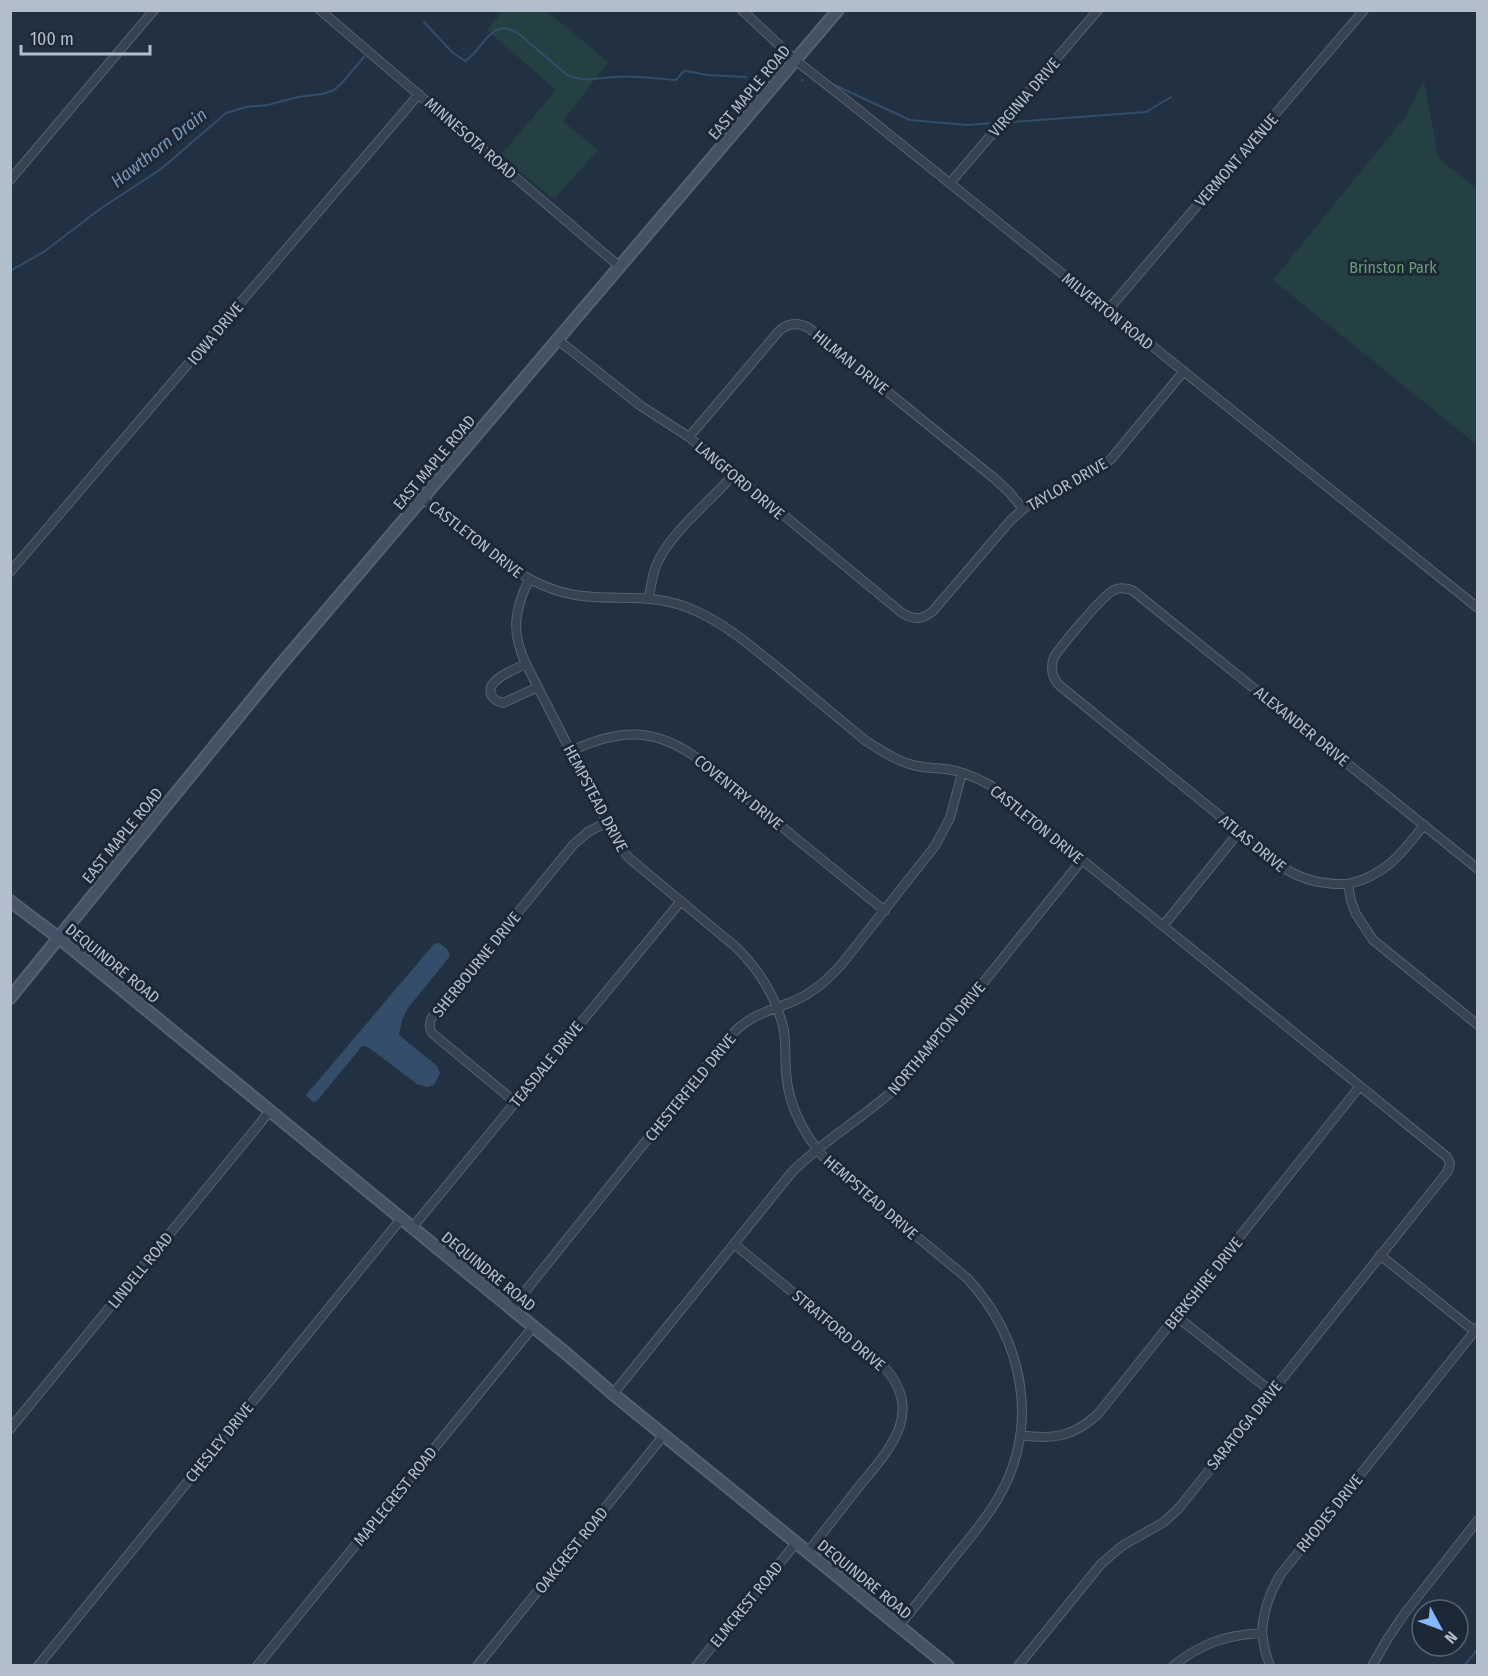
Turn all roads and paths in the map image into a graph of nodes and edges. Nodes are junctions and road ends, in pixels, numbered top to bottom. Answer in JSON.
{"nodes":[{"id":1,"x":154,"y":10,"type":"edge"},
{"id":2,"x":320,"y":10,"type":"edge"},
{"id":3,"x":741,"y":10,"type":"edge"},
{"id":4,"x":838,"y":10,"type":"edge"},
{"id":5,"x":1098,"y":10,"type":"edge"},
{"id":6,"x":1364,"y":10,"type":"edge"},
{"id":7,"x":795,"y":60,"type":"junction"},
{"id":8,"x":419,"y":94,"type":"junction"},
{"id":9,"x":10,"y":180,"type":"edge"},
{"id":10,"x":950,"y":183,"type":"junction"},
{"id":11,"x":620,"y":267,"type":"junction"},
{"id":12,"x":1108,"y":310,"type":"junction"},
{"id":13,"x":558,"y":340,"type":"junction"},
{"id":14,"x":1184,"y":371,"type":"junction"},
{"id":15,"x":689,"y":437,"type":"junction"},
{"id":16,"x":734,"y":474,"type":"junction"},
{"id":17,"x":422,"y":498,"type":"junction"},
{"id":18,"x":1023,"y":509,"type":"junction"},
{"id":19,"x":10,"y":572,"type":"edge"},
{"id":20,"x":529,"y":580,"type":"junction"},
{"id":21,"x":649,"y":598,"type":"junction"},
{"id":22,"x":1478,"y":608,"type":"edge"},
{"id":23,"x":921,"y":619,"type":"joint"},
{"id":24,"x":526,"y":664,"type":"junction"},
{"id":25,"x":1051,"y":669,"type":"joint"},
{"id":26,"x":538,"y":687,"type":"junction"},
{"id":27,"x":571,"y":751,"type":"junction"},
{"id":28,"x":962,"y":773,"type":"junction"},
{"id":29,"x":607,"y":822,"type":"junction"},
{"id":30,"x":1424,"y":825,"type":"junction"},
{"id":31,"x":1239,"y":832,"type":"junction"},
{"id":32,"x":1082,"y":860,"type":"junction"},
{"id":33,"x":1478,"y":869,"type":"edge"},
{"id":34,"x":1348,"y":884,"type":"junction"},
{"id":35,"x":10,"y":901,"type":"edge"},
{"id":36,"x":681,"y":901,"type":"junction"},
{"id":37,"x":885,"y":911,"type":"junction"},
{"id":38,"x":1163,"y":926,"type":"junction"},
{"id":39,"x":59,"y":938,"type":"junction"},
{"id":40,"x":10,"y":998,"type":"edge"},
{"id":41,"x":777,"y":1007,"type":"junction"},
{"id":42,"x":1478,"y":1025,"type":"edge"},
{"id":43,"x":1360,"y":1086,"type":"junction"},
{"id":44,"x":515,"y":1102,"type":"junction"},
{"id":45,"x":270,"y":1111,"type":"junction"},
{"id":46,"x":818,"y":1150,"type":"junction"},
{"id":47,"x":1450,"y":1163,"type":"joint"},
{"id":48,"x":401,"y":1219,"type":"junction"},
{"id":49,"x":412,"y":1228,"type":"junction"},
{"id":50,"x":734,"y":1244,"type":"junction"},
{"id":51,"x":1380,"y":1255,"type":"junction"},
{"id":52,"x":511,"y":1309,"type":"junction"},
{"id":53,"x":1176,"y":1316,"type":"junction"},
{"id":54,"x":533,"y":1327,"type":"junction"},
{"id":55,"x":1477,"y":1330,"type":"edge"},
{"id":56,"x":1272,"y":1392,"type":"junction"},
{"id":57,"x":613,"y":1394,"type":"junction"},
{"id":58,"x":10,"y":1429,"type":"edge"},
{"id":59,"x":664,"y":1435,"type":"junction"},
{"id":60,"x":1020,"y":1435,"type":"junction"},
{"id":61,"x":1478,"y":1520,"type":"edge"},
{"id":62,"x":796,"y":1543,"type":"junction"},
{"id":63,"x":808,"y":1552,"type":"junction"},
{"id":64,"x":899,"y":1626,"type":"junction"},
{"id":65,"x":1262,"y":1633,"type":"junction"},
{"id":66,"x":38,"y":1665,"type":"edge"},
{"id":67,"x":257,"y":1665,"type":"edge"},
{"id":68,"x":477,"y":1665,"type":"edge"},
{"id":69,"x":696,"y":1665,"type":"edge"},
{"id":70,"x":948,"y":1665,"type":"edge"},
{"id":71,"x":1018,"y":1665,"type":"edge"},
{"id":72,"x":1173,"y":1665,"type":"edge"},
{"id":73,"x":1270,"y":1665,"type":"edge"},
{"id":74,"x":1372,"y":1665,"type":"edge"}],
"edges":[{"from":1,"to":9,"type":"street"},
{"from":2,"to":8,"type":"street","name":"MINNESOTA ROAD"},
{"from":3,"to":7,"type":"street","name":"MILVERTON ROAD"},
{"from":4,"to":7,"type":"main road","name":"EAST MAPLE ROAD"},
{"from":5,"to":10,"type":"street","name":"VIRGINIA DRIVE"},
{"from":6,"to":12,"type":"street","name":"VERMONT AVENUE"},
{"from":7,"to":10,"type":"street","name":"MILVERTON ROAD"},
{"from":7,"to":11,"type":"main road","name":"EAST MAPLE ROAD"},
{"from":8,"to":11,"type":"street","name":"MINNESOTA ROAD"},
{"from":8,"to":19,"type":"street","name":"IOWA DRIVE"},
{"from":10,"to":12,"type":"street","name":"MILVERTON ROAD"},
{"from":11,"to":13,"type":"main road","name":"EAST MAPLE ROAD"},
{"from":12,"to":14,"type":"street","name":"MILVERTON ROAD"},
{"from":13,"to":15,"type":"street","name":"LANGFORD DRIVE"},
{"from":13,"to":17,"type":"main road","name":"EAST MAPLE ROAD"},
{"from":14,"to":18,"type":"street","name":"TAYLOR DRIVE"},
{"from":14,"to":22,"type":"street","name":"MILVERTON ROAD"},
{"from":15,"to":16,"type":"street","name":"LANGFORD DRIVE"},
{"from":15,"to":18,"type":"street","name":"HILMAN DRIVE"},
{"from":16,"to":21,"type":"street"},
{"from":16,"to":23,"type":"street","name":"LANGFORD DRIVE"},
{"from":17,"to":20,"type":"street","name":"CASTLETON DRIVE"},
{"from":17,"to":39,"type":"main road","name":"EAST MAPLE ROAD"},
{"from":18,"to":23,"type":"street","name":"TAYLOR DRIVE"},
{"from":20,"to":21,"type":"street","name":"CASTLETON DRIVE"},
{"from":20,"to":24,"type":"street","name":"HEMPSTEAD DRIVE"},
{"from":21,"to":28,"type":"street","name":"CASTLETON DRIVE"},
{"from":24,"to":26,"type":"street","name":"HEMPSTEAD DRIVE"},
{"from":24,"to":26,"type":"street"},
{"from":25,"to":30,"type":"street","name":"ALEXANDER DRIVE"},
{"from":25,"to":31,"type":"street","name":"ATLAS DRIVE"},
{"from":26,"to":27,"type":"street","name":"HEMPSTEAD DRIVE"},
{"from":27,"to":29,"type":"street","name":"HEMPSTEAD DRIVE"},
{"from":27,"to":37,"type":"street","name":"COVENTRY DRIVE"},
{"from":28,"to":32,"type":"street","name":"CASTLETON DRIVE"},
{"from":28,"to":37,"type":"street","name":"CHESTERFIELD DRIVE"},
{"from":29,"to":36,"type":"street","name":"HEMPSTEAD DRIVE"},
{"from":29,"to":44,"type":"street","name":"SHERBOURNE DRIVE"},
{"from":30,"to":33,"type":"street","name":"ALEXANDER DRIVE"},
{"from":30,"to":34,"type":"street"},
{"from":31,"to":34,"type":"street","name":"ATLAS DRIVE"},
{"from":31,"to":38,"type":"street"},
{"from":32,"to":38,"type":"street","name":"CASTLETON DRIVE"},
{"from":32,"to":46,"type":"street","name":"NORTHAMPTON DRIVE"},
{"from":34,"to":42,"type":"street"},
{"from":35,"to":39,"type":"main road","name":"DEQUINDRE ROAD"},
{"from":36,"to":41,"type":"street","name":"HEMPSTEAD DRIVE"},
{"from":36,"to":44,"type":"street","name":"TEASDALE DRIVE"},
{"from":37,"to":41,"type":"street","name":"CHESTERFIELD DRIVE"},
{"from":38,"to":43,"type":"street","name":"CASTLETON DRIVE"},
{"from":39,"to":40,"type":"main road","name":"EAST MAPLE ROAD"},
{"from":39,"to":45,"type":"main road","name":"DEQUINDRE ROAD"},
{"from":41,"to":46,"type":"street","name":"HEMPSTEAD DRIVE"},
{"from":41,"to":52,"type":"street","name":"CHESTERFIELD DRIVE"},
{"from":43,"to":47,"type":"street","name":"CASTLETON DRIVE"},
{"from":43,"to":53,"type":"street","name":"BERKSHIRE DRIVE"},
{"from":44,"to":49,"type":"street","name":"TEASDALE DRIVE"},
{"from":45,"to":48,"type":"main road","name":"DEQUINDRE ROAD"},
{"from":45,"to":58,"type":"street","name":"LINDELL ROAD"},
{"from":46,"to":50,"type":"street","name":"NORTHAMPTON DRIVE"},
{"from":46,"to":60,"type":"street","name":"HEMPSTEAD DRIVE"},
{"from":47,"to":51,"type":"street","name":"SARATOGA DRIVE"},
{"from":48,"to":49,"type":"main road","name":"DEQUINDRE ROAD"},
{"from":48,"to":66,"type":"street","name":"CHESLEY DRIVE"},
{"from":49,"to":52,"type":"main road","name":"DEQUINDRE ROAD"},
{"from":50,"to":57,"type":"street","name":"NORTHAMPTON DRIVE"},
{"from":50,"to":63,"type":"street","name":"STRATFORD DRIVE"},
{"from":51,"to":55,"type":"street"},
{"from":51,"to":56,"type":"street","name":"SARATOGA DRIVE"},
{"from":52,"to":54,"type":"main road","name":"DEQUINDRE ROAD"},
{"from":53,"to":56,"type":"street"},
{"from":53,"to":60,"type":"street","name":"BERKSHIRE DRIVE"},
{"from":54,"to":57,"type":"main road","name":"DEQUINDRE ROAD"},
{"from":54,"to":67,"type":"street","name":"MAPLECREST ROAD"},
{"from":55,"to":65,"type":"street","name":"RHODES DRIVE"},
{"from":56,"to":71,"type":"street","name":"SARATOGA DRIVE"},
{"from":57,"to":59,"type":"main road","name":"DEQUINDRE ROAD"},
{"from":59,"to":62,"type":"main road","name":"DEQUINDRE ROAD"},
{"from":59,"to":68,"type":"street","name":"OAKCREST ROAD"},
{"from":60,"to":64,"type":"street","name":"HEMPSTEAD DRIVE"},
{"from":61,"to":74,"type":"street"},
{"from":62,"to":63,"type":"main road","name":"DEQUINDRE ROAD"},
{"from":62,"to":69,"type":"street","name":"ELMCREST ROAD"},
{"from":63,"to":64,"type":"main road","name":"DEQUINDRE ROAD"},
{"from":64,"to":70,"type":"main road","name":"DEQUINDRE ROAD"},
{"from":65,"to":72,"type":"street"},
{"from":65,"to":73,"type":"street"}]}
